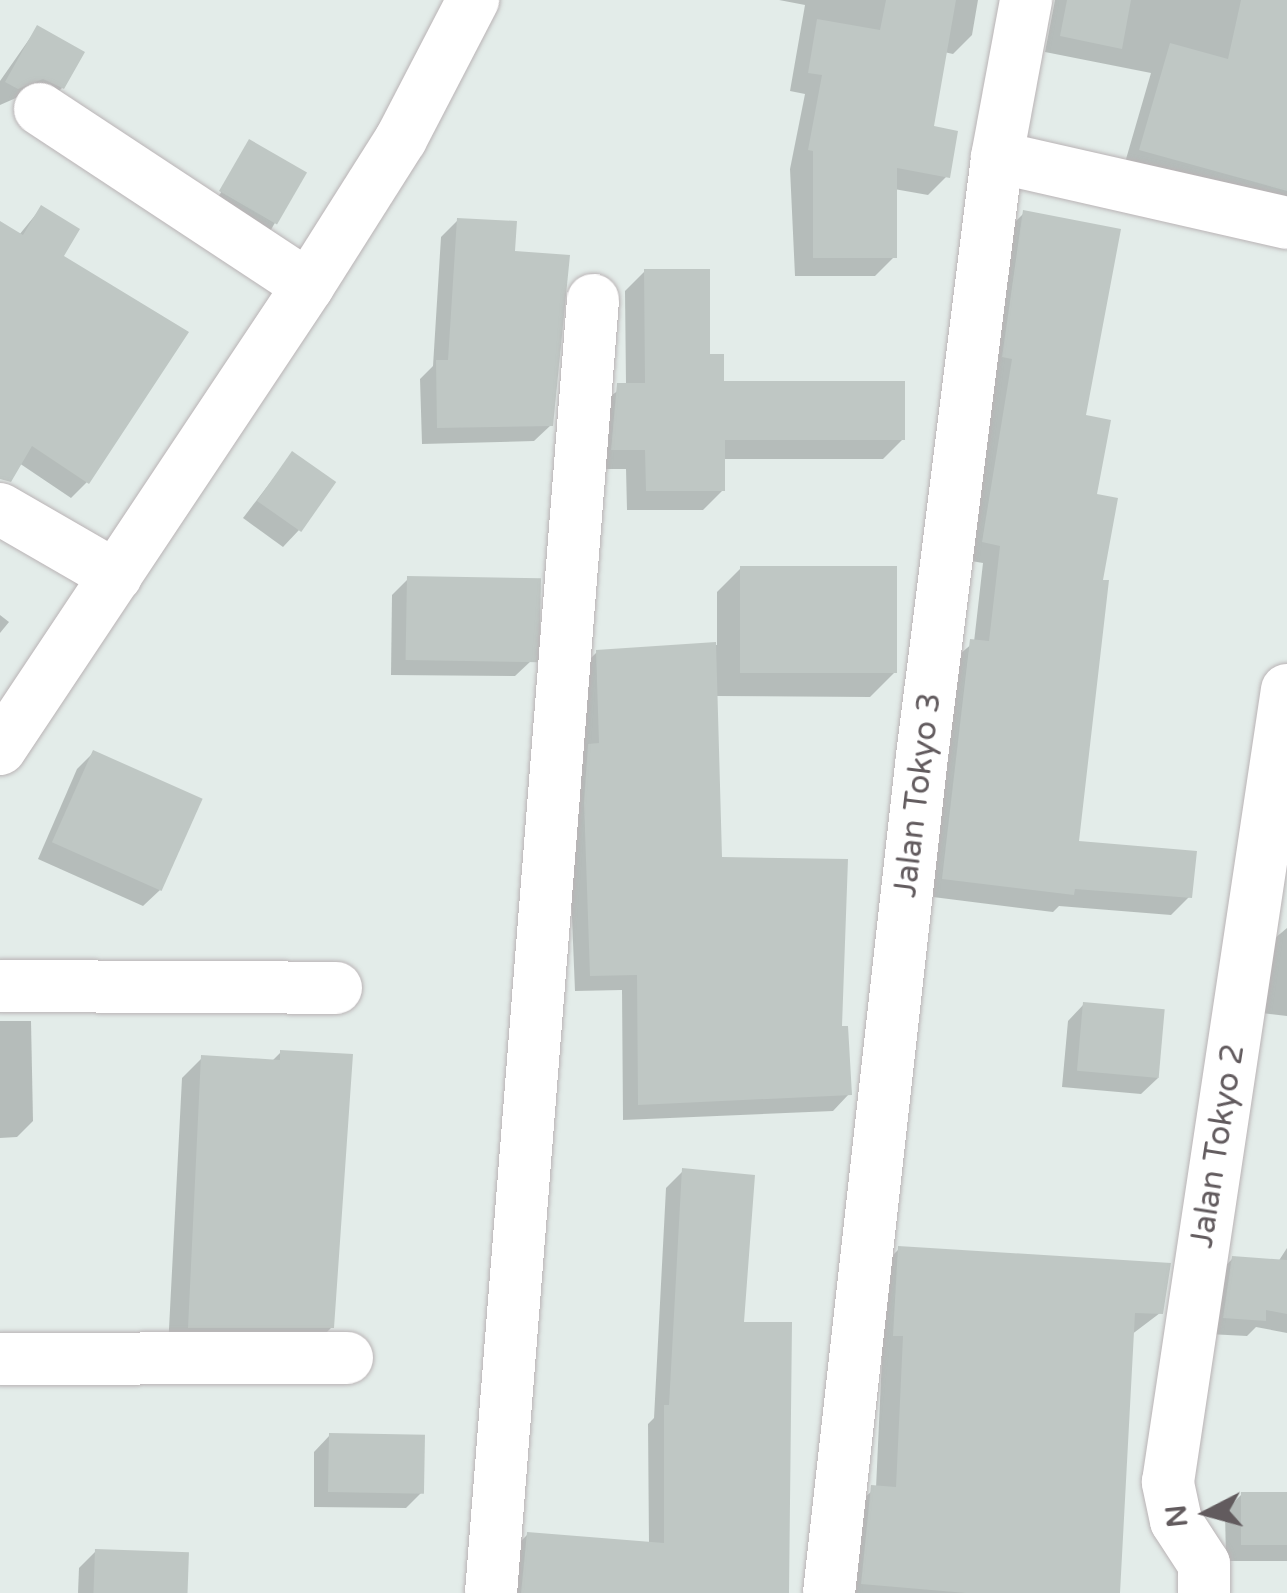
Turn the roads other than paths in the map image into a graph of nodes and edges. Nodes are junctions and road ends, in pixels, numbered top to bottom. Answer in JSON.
{"nodes":[{"id":1,"x":473,"y":0,"type":"edge"},
{"id":2,"x":1026,"y":0,"type":"edge"},
{"id":3,"x":40,"y":108,"type":"dead end"},
{"id":4,"x":997,"y":158,"type":"junction"},
{"id":5,"x":1287,"y":223,"type":"edge"},
{"id":6,"x":308,"y":286,"type":"junction"},
{"id":7,"x":593,"y":300,"type":"dead end"},
{"id":8,"x":0,"y":509,"type":"edge"},
{"id":9,"x":116,"y":576,"type":"junction"},
{"id":10,"x":1287,"y":690,"type":"edge"},
{"id":11,"x":0,"y":750,"type":"edge"},
{"id":12,"x":0,"y":986,"type":"edge"},
{"id":13,"x":336,"y":988,"type":"dead end"},
{"id":14,"x":347,"y":1358,"type":"dead end"},
{"id":15,"x":0,"y":1359,"type":"edge"},
{"id":16,"x":491,"y":1593,"type":"edge"},
{"id":17,"x":829,"y":1593,"type":"edge"},
{"id":18,"x":1204,"y":1593,"type":"edge"}],
"edges":[{"from":1,"to":6,"type":"street"},
{"from":2,"to":4,"type":"street","name":"Jalan Tokyo 3"},
{"from":3,"to":6,"type":"street"},
{"from":4,"to":5,"type":"street"},
{"from":4,"to":17,"type":"street","name":"Jalan Tokyo 3"},
{"from":6,"to":9,"type":"street"},
{"from":7,"to":16,"type":"street"},
{"from":8,"to":9,"type":"street"},
{"from":9,"to":11,"type":"street"},
{"from":10,"to":18,"type":"street","name":"Jalan Tokyo 2"},
{"from":12,"to":13,"type":"street"},
{"from":14,"to":15,"type":"street"}]}
